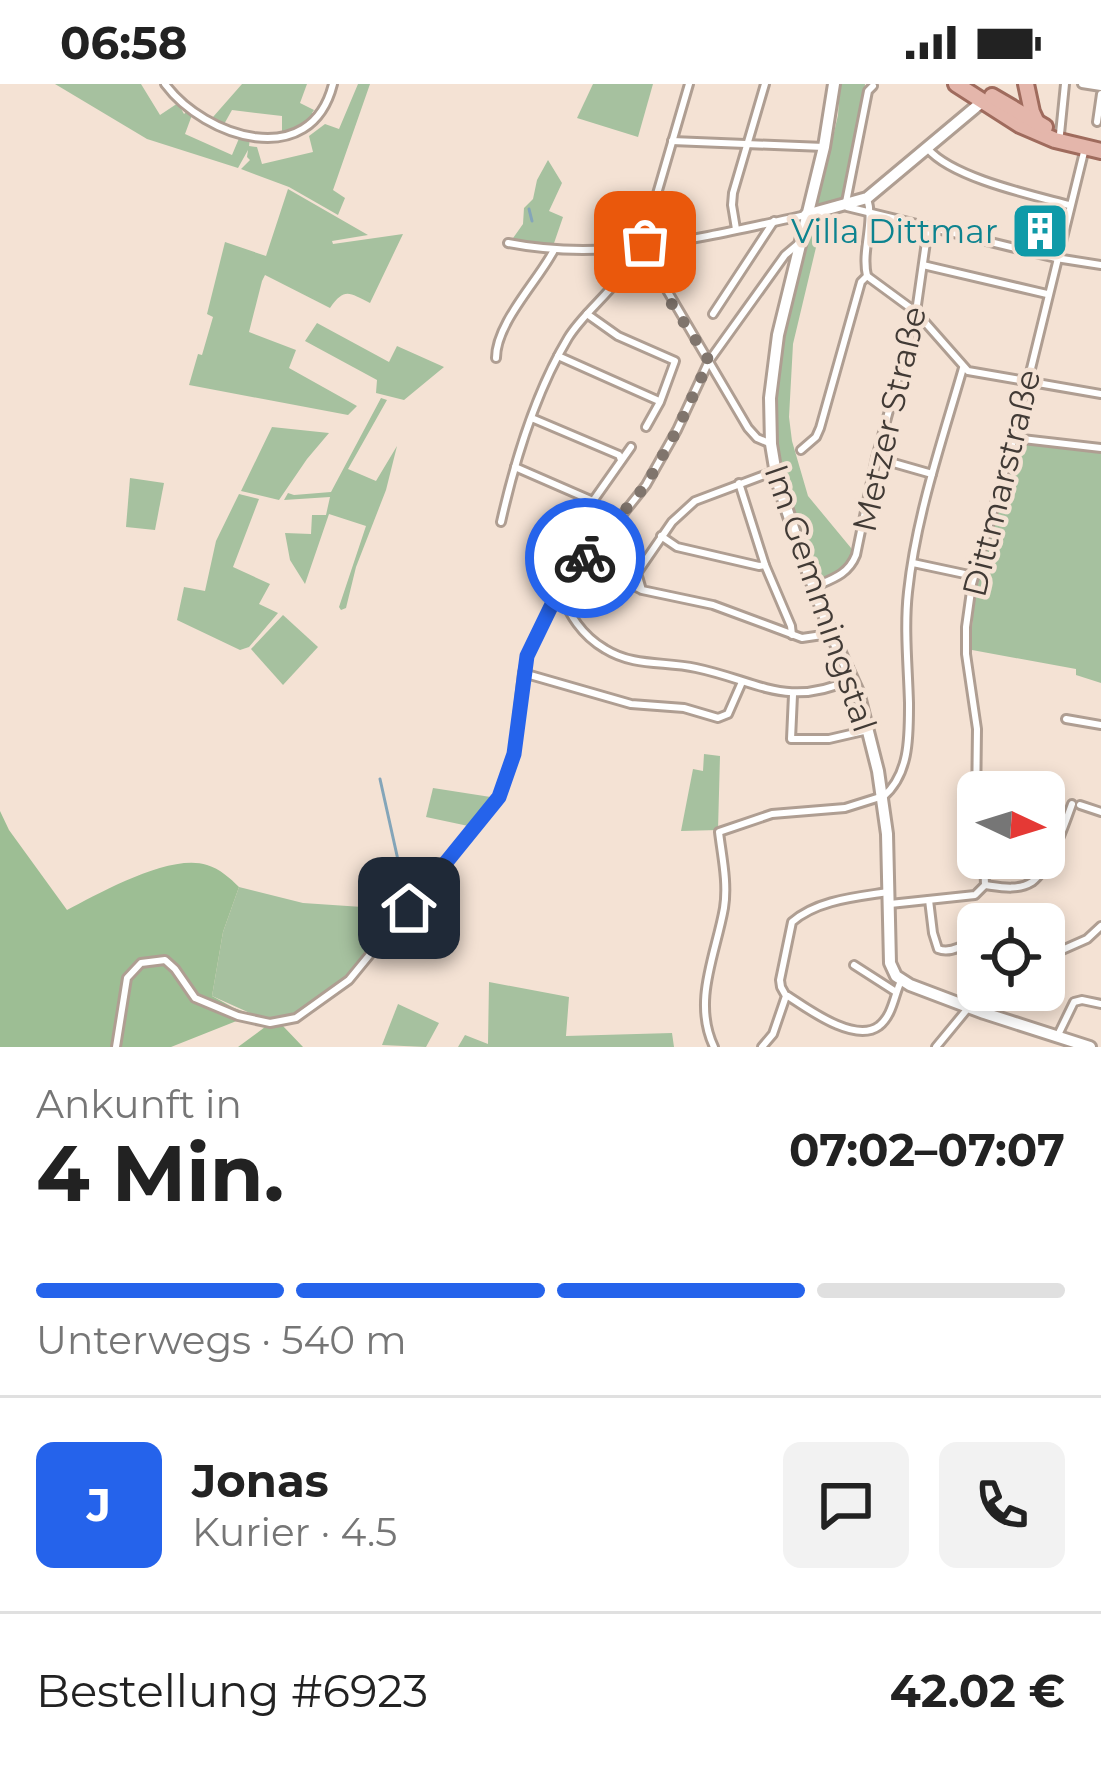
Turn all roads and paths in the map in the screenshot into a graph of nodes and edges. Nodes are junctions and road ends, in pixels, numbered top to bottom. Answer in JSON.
{"nodes":[{"id":1,"x":165,"y":84,"type":"edge"},
{"id":2,"x":333,"y":84,"type":"edge"},
{"id":3,"x":689,"y":84,"type":"edge"},
{"id":4,"x":765,"y":84,"type":"edge"},
{"id":5,"x":835,"y":84,"type":"edge"},
{"id":6,"x":956,"y":84,"type":"edge"},
{"id":7,"x":972,"y":84,"type":"edge"},
{"id":8,"x":1006,"y":84,"type":"edge"},
{"id":9,"x":1023,"y":84,"type":"edge"},
{"id":10,"x":1065,"y":84,"type":"edge"},
{"id":11,"x":1082,"y":84,"type":"edge"},
{"id":12,"x":873,"y":86,"type":"edge"},
{"id":13,"x":1101,"y":90,"type":"edge"},
{"id":14,"x":991,"y":100,"type":"junction"},
{"id":15,"x":1096,"y":122,"type":"dead end"},
{"id":16,"x":1038,"y":125,"type":"junction"},
{"id":17,"x":1060,"y":134,"type":"junction"},
{"id":18,"x":672,"y":141,"type":"junction"},
{"id":19,"x":747,"y":144,"type":"junction"},
{"id":20,"x":824,"y":147,"type":"junction"},
{"id":21,"x":1084,"y":148,"type":"junction"},
{"id":22,"x":1101,"y":148,"type":"edge"},
{"id":23,"x":928,"y":149,"type":"junction"},
{"id":24,"x":867,"y":198,"type":"junction"},
{"id":25,"x":1070,"y":205,"type":"junction"},
{"id":26,"x":846,"y":206,"type":"junction"},
{"id":27,"x":869,"y":212,"type":"junction"},
{"id":28,"x":806,"y":214,"type":"junction"},
{"id":29,"x":774,"y":221,"type":"junction"},
{"id":30,"x":928,"y":228,"type":"junction"},
{"id":31,"x":736,"y":229,"type":"junction"},
{"id":32,"x":508,"y":243,"type":"dead end"},
{"id":33,"x":800,"y":244,"type":"junction"},
{"id":34,"x":646,"y":246,"type":"junction"},
{"id":35,"x":635,"y":248,"type":"junction"},
{"id":36,"x":554,"y":250,"type":"junction"},
{"id":37,"x":1056,"y":258,"type":"junction"},
{"id":38,"x":923,"y":265,"type":"junction"},
{"id":39,"x":1101,"y":265,"type":"edge"},
{"id":40,"x":867,"y":275,"type":"junction"},
{"id":41,"x":1047,"y":294,"type":"junction"},
{"id":42,"x":916,"y":312,"type":"junction"},
{"id":43,"x":586,"y":314,"type":"junction"},
{"id":44,"x":713,"y":314,"type":"dead end"},
{"id":45,"x":558,"y":356,"type":"junction"},
{"id":46,"x":496,"y":358,"type":"dead end"},
{"id":47,"x":709,"y":361,"type":"junction"},
{"id":48,"x":963,"y":368,"type":"junction"},
{"id":49,"x":1028,"y":380,"type":"junction"},
{"id":50,"x":1101,"y":394,"type":"edge"},
{"id":51,"x":660,"y":402,"type":"junction"},
{"id":52,"x":532,"y":418,"type":"junction"},
{"id":53,"x":646,"y":427,"type":"dead end"},
{"id":54,"x":1014,"y":438,"type":"junction"},
{"id":55,"x":771,"y":444,"type":"junction"},
{"id":56,"x":631,"y":447,"type":"dead end"},
{"id":57,"x":1101,"y":448,"type":"edge"},
{"id":58,"x":801,"y":450,"type":"dead end"},
{"id":59,"x":876,"y":458,"type":"junction"},
{"id":60,"x":621,"y":460,"type":"junction"},
{"id":61,"x":515,"y":467,"type":"junction"},
{"id":62,"x":775,"y":471,"type":"junction"},
{"id":63,"x":932,"y":474,"type":"junction"},
{"id":64,"x":739,"y":483,"type":"junction"},
{"id":65,"x":593,"y":501,"type":"junction"},
{"id":66,"x":502,"y":522,"type":"dead end"},
{"id":67,"x":569,"y":526,"type":"dead end"},
{"id":68,"x":661,"y":536,"type":"junction"},
{"id":69,"x":912,"y":563,"type":"junction"},
{"id":70,"x":765,"y":566,"type":"junction"},
{"id":71,"x":974,"y":576,"type":"junction"},
{"id":72,"x":814,"y":587,"type":"junction"},
{"id":73,"x":559,"y":590,"type":"junction"},
{"id":74,"x":831,"y":633,"type":"junction"},
{"id":75,"x":792,"y":635,"type":"junction"},
{"id":76,"x":523,"y":673,"type":"junction"},
{"id":77,"x":853,"y":679,"type":"junction"},
{"id":78,"x":742,"y":682,"type":"junction"},
{"id":79,"x":794,"y":694,"type":"junction"},
{"id":80,"x":1066,"y":719,"type":"dead end"},
{"id":81,"x":1101,"y":725,"type":"edge"},
{"id":82,"x":868,"y":730,"type":"junction"},
{"id":83,"x":976,"y":771,"type":"edge"},
{"id":84,"x":883,"y":796,"type":"junction"},
{"id":85,"x":1101,"y":812,"type":"edge"},
{"id":86,"x":985,"y":879,"type":"edge"},
{"id":87,"x":985,"y":885,"type":"junction"},
{"id":88,"x":890,"y":898,"type":"junction"},
{"id":89,"x":929,"y":900,"type":"junction"},
{"id":90,"x":1101,"y":926,"type":"edge"},
{"id":91,"x":1092,"y":935,"type":"junction"},
{"id":92,"x":1101,"y":941,"type":"edge"},
{"id":93,"x":957,"y":948,"type":"edge"},
{"id":94,"x":1065,"y":948,"type":"edge"},
{"id":95,"x":854,"y":965,"type":"dead end"},
{"id":96,"x":899,"y":986,"type":"junction"},
{"id":97,"x":786,"y":996,"type":"junction"},
{"id":98,"x":957,"y":1003,"type":"edge"},
{"id":99,"x":1101,"y":1004,"type":"edge"},
{"id":100,"x":963,"y":1011,"type":"edge"},
{"id":101,"x":982,"y":1011,"type":"edge"},
{"id":102,"x":1057,"y":1037,"type":"junction"},
{"id":103,"x":116,"y":1047,"type":"edge"},
{"id":104,"x":714,"y":1047,"type":"edge"},
{"id":105,"x":762,"y":1047,"type":"edge"},
{"id":106,"x":936,"y":1047,"type":"edge"},
{"id":107,"x":1090,"y":1047,"type":"edge"}],
"edges":[{"from":1,"to":2,"type":"street"},
{"from":3,"to":18,"type":"street"},
{"from":4,"to":19,"type":"street"},
{"from":5,"to":20,"type":"street","name":"Im Gemmingstal"},
{"from":6,"to":14,"type":"main road"},
{"from":7,"to":14,"type":"main road"},
{"from":8,"to":14,"type":"main road"},
{"from":9,"to":14,"type":"main road"},
{"from":9,"to":16,"type":"main road"},
{"from":10,"to":17,"type":"street"},
{"from":11,"to":13,"type":"street"},
{"from":12,"to":26,"type":"street"},
{"from":13,"to":15,"type":"street"},
{"from":14,"to":16,"type":"main road"},
{"from":14,"to":21,"type":"main road"},
{"from":14,"to":23,"type":"street"},
{"from":16,"to":17,"type":"main road"},
{"from":17,"to":22,"type":"main road"},
{"from":18,"to":19,"type":"street"},
{"from":18,"to":34,"type":"street"},
{"from":19,"to":20,"type":"street"},
{"from":19,"to":31,"type":"street"},
{"from":20,"to":28,"type":"street","name":"Im Gemmingstal"},
{"from":21,"to":22,"type":"main road"},
{"from":21,"to":25,"type":"street","name":"Dittmarstraße"},
{"from":23,"to":24,"type":"street"},
{"from":23,"to":25,"type":"street"},
{"from":24,"to":26,"type":"street"},
{"from":24,"to":27,"type":"street"},
{"from":25,"to":37,"type":"street","name":"Dittmarstraße"},
{"from":26,"to":27,"type":"street"},
{"from":26,"to":28,"type":"street"},
{"from":27,"to":30,"type":"street"},
{"from":27,"to":40,"type":"street"},
{"from":28,"to":29,"type":"street"},
{"from":28,"to":33,"type":"street","name":"Im Gemmingstal"},
{"from":29,"to":31,"type":"street"},
{"from":29,"to":44,"type":"street"},
{"from":30,"to":37,"type":"street"},
{"from":30,"to":38,"type":"street","name":"Metzer Straße"},
{"from":31,"to":34,"type":"street"},
{"from":32,"to":36,"type":"street"},
{"from":33,"to":47,"type":"street"},
{"from":33,"to":55,"type":"street","name":"Im Gemmingstal"},
{"from":34,"to":35,"type":"street"},
{"from":34,"to":47,"type":"street"},
{"from":35,"to":36,"type":"street"},
{"from":35,"to":43,"type":"street"},
{"from":36,"to":46,"type":"street"},
{"from":37,"to":39,"type":"street"},
{"from":37,"to":41,"type":"street","name":"Dittmarstraße"},
{"from":38,"to":41,"type":"street"},
{"from":38,"to":42,"type":"street","name":"Metzer Straße"},
{"from":40,"to":42,"type":"street"},
{"from":40,"to":58,"type":"street"},
{"from":41,"to":49,"type":"street","name":"Dittmarstraße"},
{"from":42,"to":48,"type":"street"},
{"from":42,"to":59,"type":"street","name":"Metzer Straße"},
{"from":43,"to":45,"type":"street"},
{"from":43,"to":51,"type":"street"},
{"from":45,"to":51,"type":"street"},
{"from":45,"to":52,"type":"street"},
{"from":47,"to":55,"type":"street"},
{"from":47,"to":73,"type":"street"},
{"from":48,"to":49,"type":"street"},
{"from":48,"to":63,"type":"street"},
{"from":49,"to":50,"type":"street"},
{"from":49,"to":54,"type":"street","name":"Dittmarstraße"},
{"from":51,"to":53,"type":"street"},
{"from":52,"to":60,"type":"street"},
{"from":52,"to":61,"type":"street"},
{"from":54,"to":57,"type":"street"},
{"from":54,"to":71,"type":"street","name":"Dittmarstraße"},
{"from":55,"to":62,"type":"street","name":"Im Gemmingstal"},
{"from":56,"to":60,"type":"street"},
{"from":59,"to":63,"type":"street"},
{"from":59,"to":72,"type":"street","name":"Metzer Straße"},
{"from":60,"to":65,"type":"street"},
{"from":61,"to":65,"type":"street"},
{"from":61,"to":66,"type":"street"},
{"from":62,"to":64,"type":"street"},
{"from":62,"to":72,"type":"street","name":"Im Gemmingstal"},
{"from":63,"to":69,"type":"street"},
{"from":64,"to":68,"type":"street"},
{"from":64,"to":70,"type":"street"},
{"from":65,"to":67,"type":"street"},
{"from":68,"to":70,"type":"street"},
{"from":68,"to":75,"type":"street"},
{"from":69,"to":71,"type":"street"},
{"from":69,"to":84,"type":"street"},
{"from":70,"to":75,"type":"street"},
{"from":71,"to":83,"type":"street","name":"Dittmarstraße"},
{"from":72,"to":74,"type":"street","name":"Im Gemmingstal"},
{"from":73,"to":76,"type":"street"},
{"from":73,"to":78,"type":"street"},
{"from":74,"to":75,"type":"street"},
{"from":74,"to":77,"type":"street","name":"Im Gemmingstal"},
{"from":76,"to":78,"type":"street"},
{"from":76,"to":103,"type":"street"},
{"from":77,"to":79,"type":"street"},
{"from":77,"to":82,"type":"street","name":"Im Gemmingstal"},
{"from":78,"to":79,"type":"street"},
{"from":79,"to":82,"type":"street"},
{"from":80,"to":81,"type":"street"},
{"from":82,"to":84,"type":"street","name":"Im Gemmingstal"},
{"from":84,"to":88,"type":"street","name":"Im Gemmingstal"},
{"from":84,"to":104,"type":"street"},
{"from":85,"to":87,"type":"street"},
{"from":86,"to":87,"type":"street"},
{"from":87,"to":89,"type":"street"},
{"from":88,"to":89,"type":"street"},
{"from":88,"to":96,"type":"street","name":"Im Gemmingstal"},
{"from":88,"to":97,"type":"street"},
{"from":89,"to":93,"type":"street"},
{"from":90,"to":91,"type":"street"},
{"from":91,"to":92,"type":"street"},
{"from":91,"to":94,"type":"street"},
{"from":95,"to":96,"type":"street"},
{"from":96,"to":97,"type":"street"},
{"from":96,"to":98,"type":"street"},
{"from":97,"to":105,"type":"street"},
{"from":99,"to":102,"type":"street"},
{"from":100,"to":106,"type":"street"},
{"from":101,"to":102,"type":"street"},
{"from":102,"to":107,"type":"street"}]}
